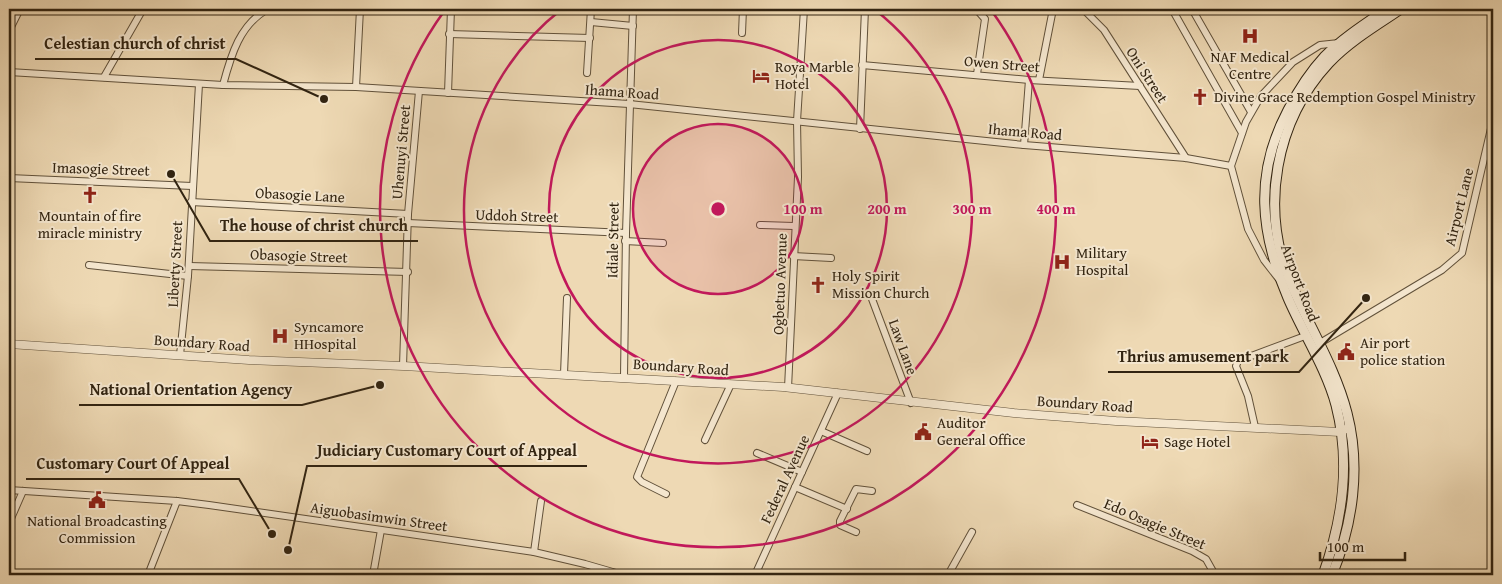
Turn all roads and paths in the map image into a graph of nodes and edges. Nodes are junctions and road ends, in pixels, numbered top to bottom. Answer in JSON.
{"nodes":[{"id":1,"x":20,"y":9,"type":"edge"},
{"id":2,"x":143,"y":9,"type":"edge"},
{"id":3,"x":268,"y":9,"type":"edge"},
{"id":4,"x":360,"y":9,"type":"edge"},
{"id":5,"x":451,"y":9,"type":"edge"},
{"id":6,"x":591,"y":9,"type":"edge"},
{"id":7,"x":633,"y":9,"type":"edge"},
{"id":8,"x":743,"y":9,"type":"edge"},
{"id":9,"x":804,"y":9,"type":"edge"},
{"id":10,"x":865,"y":9,"type":"edge"},
{"id":11,"x":958,"y":9,"type":"edge"},
{"id":12,"x":1053,"y":9,"type":"edge"},
{"id":13,"x":1083,"y":9,"type":"edge"},
{"id":14,"x":1172,"y":9,"type":"edge"},
{"id":15,"x":1192,"y":9,"type":"edge"},
{"id":16,"x":1387,"y":9,"type":"edge"},
{"id":17,"x":1401,"y":9,"type":"edge"},
{"id":18,"x":591,"y":22,"type":"junction"},
{"id":19,"x":633,"y":26,"type":"junction"},
{"id":20,"x":9,"y":31,"type":"edge"},
{"id":21,"x":742,"y":33,"type":"dead end"},
{"id":22,"x":449,"y":34,"type":"junction"},
{"id":23,"x":590,"y":38,"type":"junction"},
{"id":24,"x":1343,"y":45,"type":"junction"},
{"id":25,"x":862,"y":65,"type":"junction"},
{"id":26,"x":9,"y":72,"type":"edge"},
{"id":27,"x":587,"y":73,"type":"dead end"},
{"id":28,"x":978,"y":74,"type":"junction"},
{"id":29,"x":104,"y":77,"type":"junction"},
{"id":30,"x":1029,"y":80,"type":"junction"},
{"id":31,"x":1039,"y":80,"type":"junction"},
{"id":32,"x":199,"y":84,"type":"junction"},
{"id":33,"x":223,"y":85,"type":"junction"},
{"id":34,"x":1140,"y":86,"type":"junction"},
{"id":35,"x":356,"y":87,"type":"junction"},
{"id":36,"x":419,"y":91,"type":"junction"},
{"id":37,"x":448,"y":93,"type":"junction"},
{"id":38,"x":629,"y":104,"type":"junction"},
{"id":39,"x":1251,"y":112,"type":"junction"},
{"id":40,"x":1493,"y":120,"type":"edge"},
{"id":41,"x":797,"y":121,"type":"junction"},
{"id":42,"x":860,"y":129,"type":"junction"},
{"id":43,"x":1242,"y":133,"type":"junction"},
{"id":44,"x":1024,"y":145,"type":"junction"},
{"id":45,"x":1186,"y":158,"type":"junction"},
{"id":46,"x":1231,"y":166,"type":"junction"},
{"id":47,"x":9,"y":178,"type":"edge"},
{"id":48,"x":192,"y":186,"type":"junction"},
{"id":49,"x":191,"y":202,"type":"junction"},
{"id":50,"x":408,"y":214,"type":"junction"},
{"id":51,"x":408,"y":223,"type":"junction"},
{"id":52,"x":760,"y":225,"type":"dead end"},
{"id":53,"x":794,"y":226,"type":"junction"},
{"id":54,"x":626,"y":232,"type":"junction"},
{"id":55,"x":626,"y":241,"type":"junction"},
{"id":56,"x":663,"y":243,"type":"dead end"},
{"id":57,"x":793,"y":256,"type":"junction"},
{"id":58,"x":831,"y":258,"type":"dead end"},
{"id":59,"x":89,"y":265,"type":"dead end"},
{"id":60,"x":189,"y":266,"type":"junction"},
{"id":61,"x":408,"y":272,"type":"junction"},
{"id":62,"x":188,"y":276,"type":"junction"},
{"id":63,"x":1286,"y":282,"type":"junction"},
{"id":64,"x":567,"y":298,"type":"dead end"},
{"id":65,"x":872,"y":299,"type":"dead end"},
{"id":66,"x":1305,"y":336,"type":"junction"},
{"id":67,"x":1320,"y":343,"type":"junction"},
{"id":68,"x":9,"y":344,"type":"edge"},
{"id":69,"x":180,"y":355,"type":"junction"},
{"id":70,"x":404,"y":366,"type":"junction"},
{"id":71,"x":564,"y":374,"type":"junction"},
{"id":72,"x":624,"y":377,"type":"junction"},
{"id":73,"x":676,"y":380,"type":"junction"},
{"id":74,"x":732,"y":384,"type":"junction"},
{"id":75,"x":788,"y":388,"type":"junction"},
{"id":76,"x":838,"y":393,"type":"junction"},
{"id":77,"x":911,"y":403,"type":"junction"},
{"id":78,"x":1255,"y":427,"type":"junction"},
{"id":79,"x":1350,"y":428,"type":"junction"},
{"id":80,"x":821,"y":431,"type":"junction"},
{"id":81,"x":1340,"y":432,"type":"junction"},
{"id":82,"x":705,"y":440,"type":"dead end"},
{"id":83,"x":866,"y":451,"type":"dead end"},
{"id":84,"x":757,"y":453,"type":"dead end"},
{"id":85,"x":802,"y":472,"type":"junction"},
{"id":86,"x":795,"y":488,"type":"junction"},
{"id":87,"x":9,"y":490,"type":"edge"},
{"id":88,"x":23,"y":491,"type":"junction"},
{"id":89,"x":872,"y":491,"type":"dead end"},
{"id":90,"x":666,"y":494,"type":"dead end"},
{"id":91,"x":176,"y":501,"type":"junction"},
{"id":92,"x":541,"y":501,"type":"dead end"},
{"id":93,"x":1077,"y":505,"type":"dead end"},
{"id":94,"x":846,"y":508,"type":"junction"},
{"id":95,"x":9,"y":524,"type":"edge"},
{"id":96,"x":381,"y":530,"type":"junction"},
{"id":97,"x":856,"y":532,"type":"dead end"},
{"id":98,"x":972,"y":532,"type":"dead end"},
{"id":99,"x":534,"y":552,"type":"junction"},
{"id":100,"x":148,"y":575,"type":"edge"},
{"id":101,"x":373,"y":575,"type":"edge"},
{"id":102,"x":623,"y":575,"type":"edge"},
{"id":103,"x":755,"y":575,"type":"edge"},
{"id":104,"x":948,"y":575,"type":"edge"},
{"id":105,"x":1215,"y":575,"type":"edge"},
{"id":106,"x":1323,"y":575,"type":"edge"},
{"id":107,"x":1332,"y":575,"type":"edge"}],
"edges":[{"from":1,"to":20,"type":"street"},
{"from":2,"to":29,"type":"street"},
{"from":3,"to":33,"type":"street"},
{"from":4,"to":35,"type":"street"},
{"from":5,"to":22,"type":"street"},
{"from":6,"to":18,"type":"street"},
{"from":7,"to":19,"type":"street","name":"Idiale Street"},
{"from":8,"to":21,"type":"street"},
{"from":9,"to":41,"type":"street","name":"Ogbetuo Avenue"},
{"from":10,"to":25,"type":"street"},
{"from":11,"to":28,"type":"street"},
{"from":12,"to":31,"type":"street"},
{"from":13,"to":34,"type":"street","name":"Oni Street"},
{"from":14,"to":43,"type":"street"},
{"from":15,"to":39,"type":"street"},
{"from":16,"to":24,"type":"main road","name":"Airport Road"},
{"from":17,"to":24,"type":"main road","name":"Airport Road"},
{"from":18,"to":19,"type":"street"},
{"from":18,"to":23,"type":"street"},
{"from":19,"to":38,"type":"street","name":"Idiale Street"},
{"from":22,"to":23,"type":"street"},
{"from":22,"to":37,"type":"street"},
{"from":23,"to":27,"type":"street"},
{"from":24,"to":39,"type":"street"},
{"from":24,"to":63,"type":"main road","name":"Airport Road"},
{"from":25,"to":28,"type":"street","name":"Owen Street"},
{"from":25,"to":42,"type":"street"},
{"from":26,"to":29,"type":"street","name":"Ihama Road"},
{"from":28,"to":30,"type":"street","name":"Owen Street"},
{"from":29,"to":32,"type":"street","name":"Ihama Road"},
{"from":30,"to":31,"type":"street","name":"Owen Street"},
{"from":30,"to":44,"type":"street"},
{"from":31,"to":34,"type":"street","name":"Owen Street"},
{"from":32,"to":33,"type":"street","name":"Ihama Road"},
{"from":32,"to":48,"type":"street","name":"Liberty Street"},
{"from":33,"to":35,"type":"street","name":"Ihama Road"},
{"from":34,"to":45,"type":"street","name":"Oni Street"},
{"from":35,"to":36,"type":"street","name":"Ihama Road"},
{"from":36,"to":37,"type":"street","name":"Ihama Road"},
{"from":36,"to":50,"type":"street","name":"Uhenuyi Street"},
{"from":37,"to":38,"type":"street","name":"Ihama Road"},
{"from":38,"to":41,"type":"street","name":"Ihama Road"},
{"from":38,"to":54,"type":"street","name":"Idiale Street"},
{"from":39,"to":43,"type":"street"},
{"from":40,"to":67,"type":"street","name":"Airport Lane"},
{"from":41,"to":42,"type":"street","name":"Ihama Road"},
{"from":41,"to":53,"type":"street","name":"Ogbetuo Avenue"},
{"from":42,"to":44,"type":"street","name":"Ihama Road"},
{"from":43,"to":46,"type":"street"},
{"from":44,"to":45,"type":"street","name":"Ihama Road"},
{"from":45,"to":46,"type":"street","name":"Ihama Road"},
{"from":46,"to":63,"type":"street"},
{"from":47,"to":48,"type":"street","name":"Imasogie Street"},
{"from":48,"to":49,"type":"street","name":"Liberty Street"},
{"from":49,"to":50,"type":"street","name":"Obasogie Lane"},
{"from":49,"to":60,"type":"street","name":"Liberty Street"},
{"from":50,"to":51,"type":"street","name":"Uhenuyi Street"},
{"from":51,"to":54,"type":"street","name":"Uddoh Street"},
{"from":51,"to":61,"type":"street","name":"Uhenuyi Street"},
{"from":52,"to":53,"type":"street"},
{"from":53,"to":57,"type":"street","name":"Ogbetuo Avenue"},
{"from":54,"to":55,"type":"street","name":"Idiale Street"},
{"from":55,"to":56,"type":"street"},
{"from":55,"to":72,"type":"street","name":"Idiale Street"},
{"from":57,"to":58,"type":"street"},
{"from":57,"to":75,"type":"street","name":"Ogbetuo Avenue"},
{"from":59,"to":62,"type":"street"},
{"from":60,"to":61,"type":"street","name":"Obasogie Street"},
{"from":60,"to":62,"type":"street","name":"Liberty Street"},
{"from":61,"to":70,"type":"street","name":"Uhenuyi Street"},
{"from":62,"to":69,"type":"street","name":"Liberty Street"},
{"from":63,"to":66,"type":"main road","name":"Airport Road"},
{"from":63,"to":67,"type":"main road","name":"Airport Road"},
{"from":64,"to":71,"type":"street"},
{"from":65,"to":77,"type":"street","name":"Law Lane"},
{"from":66,"to":78,"type":"street"},
{"from":66,"to":81,"type":"main road","name":"Airport Road"},
{"from":67,"to":79,"type":"main road","name":"Airport Road"},
{"from":68,"to":69,"type":"street","name":"Boundary Road"},
{"from":69,"to":70,"type":"street","name":"Boundary Road"},
{"from":70,"to":71,"type":"street","name":"Boundary Road"},
{"from":71,"to":72,"type":"street","name":"Boundary Road"},
{"from":72,"to":73,"type":"street","name":"Boundary Road"},
{"from":73,"to":74,"type":"street","name":"Boundary Road"},
{"from":73,"to":90,"type":"street"},
{"from":74,"to":75,"type":"street","name":"Boundary Road"},
{"from":74,"to":82,"type":"street"},
{"from":75,"to":76,"type":"street","name":"Boundary Road"},
{"from":76,"to":77,"type":"street","name":"Boundary Road"},
{"from":76,"to":80,"type":"street","name":"Federal Avenue"},
{"from":77,"to":78,"type":"street","name":"Boundary Road"},
{"from":78,"to":81,"type":"street","name":"Boundary Road"},
{"from":79,"to":81,"type":"street","name":"Boundary Road"},
{"from":79,"to":107,"type":"main road","name":"Airport Road"},
{"from":80,"to":83,"type":"street"},
{"from":80,"to":85,"type":"street","name":"Federal Avenue"},
{"from":81,"to":106,"type":"main road","name":"Airport Road"},
{"from":84,"to":85,"type":"street"},
{"from":85,"to":86,"type":"street","name":"Federal Avenue"},
{"from":86,"to":94,"type":"street"},
{"from":86,"to":103,"type":"street","name":"Federal Avenue"},
{"from":87,"to":88,"type":"street","name":"Aiguobasimwin Street"},
{"from":88,"to":91,"type":"street","name":"Aiguobasimwin Street"},
{"from":88,"to":95,"type":"street"},
{"from":89,"to":94,"type":"street"},
{"from":91,"to":96,"type":"street","name":"Aiguobasimwin Street"},
{"from":91,"to":100,"type":"street"},
{"from":92,"to":99,"type":"street"},
{"from":93,"to":105,"type":"street","name":"Edo Osagie Street"},
{"from":94,"to":97,"type":"street"},
{"from":96,"to":99,"type":"street","name":"Aiguobasimwin Street"},
{"from":96,"to":101,"type":"street"},
{"from":98,"to":104,"type":"street"},
{"from":99,"to":102,"type":"street","name":"Aiguobasimwin Street"}]}
